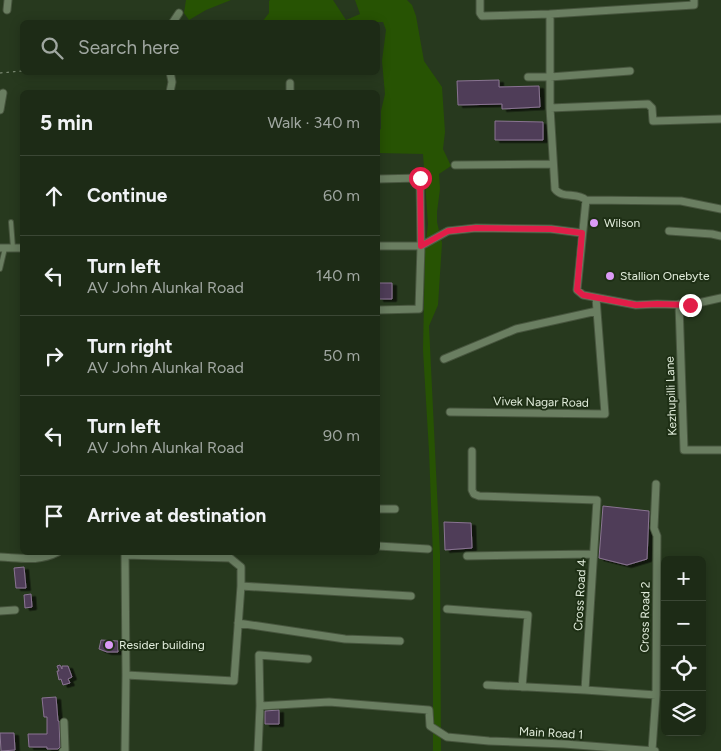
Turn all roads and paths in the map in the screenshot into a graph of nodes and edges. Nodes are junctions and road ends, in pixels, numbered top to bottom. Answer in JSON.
{"nodes":[{"id":1,"x":8,"y":0,"type":"edge"},
{"id":2,"x":480,"y":0,"type":"edge"},
{"id":3,"x":694,"y":0,"type":"edge"},
{"id":4,"x":661,"y":4,"type":"edge"},
{"id":5,"x":7,"y":10,"type":"dead end"},
{"id":6,"x":179,"y":13,"type":"dead end"},
{"id":7,"x":550,"y":14,"type":"junction"},
{"id":8,"x":174,"y":20,"type":"edge"},
{"id":9,"x":20,"y":71,"type":"edge"},
{"id":10,"x":630,"y":71,"type":"dead end"},
{"id":11,"x":0,"y":73,"type":"edge"},
{"id":12,"x":171,"y":75,"type":"edge"},
{"id":13,"x":528,"y":77,"type":"dead end"},
{"id":14,"x":550,"y":77,"type":"junction"},
{"id":15,"x":290,"y":83,"type":"dead end"},
{"id":16,"x":170,"y":90,"type":"edge"},
{"id":17,"x":290,"y":90,"type":"edge"},
{"id":18,"x":3,"y":93,"type":"dead end"},
{"id":19,"x":550,"y":108,"type":"junction"},
{"id":20,"x":0,"y":110,"type":"edge"},
{"id":21,"x":721,"y":119,"type":"edge"},
{"id":22,"x":456,"y":164,"type":"dead end"},
{"id":23,"x":553,"y":164,"type":"junction"},
{"id":24,"x":380,"y":179,"type":"edge"},
{"id":25,"x":586,"y":200,"type":"junction"},
{"id":26,"x":721,"y":209,"type":"edge"},
{"id":27,"x":11,"y":222,"type":"dead end"},
{"id":28,"x":668,"y":231,"type":"dead end"},
{"id":29,"x":582,"y":233,"type":"junction"},
{"id":30,"x":721,"y":236,"type":"edge"},
{"id":31,"x":380,"y":246,"type":"edge"},
{"id":32,"x":421,"y":246,"type":"junction"},
{"id":33,"x":6,"y":248,"type":"edge"},
{"id":34,"x":20,"y":248,"type":"edge"},
{"id":35,"x":0,"y":269,"type":"edge"},
{"id":36,"x":596,"y":298,"type":"junction"},
{"id":37,"x":721,"y":298,"type":"edge"},
{"id":38,"x":679,"y":304,"type":"junction"},
{"id":39,"x":380,"y":310,"type":"edge"},
{"id":40,"x":597,"y":311,"type":"junction"},
{"id":41,"x":444,"y":360,"type":"dead end"},
{"id":42,"x":450,"y":412,"type":"dead end"},
{"id":43,"x":721,"y":450,"type":"edge"},
{"id":44,"x":472,"y":451,"type":"dead end"},
{"id":45,"x":656,"y":484,"type":"dead end"},
{"id":46,"x":380,"y":509,"type":"edge"},
{"id":47,"x":395,"y":509,"type":"dead end"},
{"id":48,"x":380,"y":546,"type":"edge"},
{"id":49,"x":428,"y":549,"type":"dead end"},
{"id":50,"x":594,"y":554,"type":"junction"},
{"id":51,"x":52,"y":555,"type":"edge"},
{"id":52,"x":125,"y":555,"type":"edge"},
{"id":53,"x":151,"y":555,"type":"edge"},
{"id":54,"x":467,"y":556,"type":"dead end"},
{"id":55,"x":0,"y":557,"type":"edge"},
{"id":56,"x":241,"y":586,"type":"junction"},
{"id":57,"x":411,"y":596,"type":"dead end"},
{"id":58,"x":447,"y":609,"type":"dead end"},
{"id":59,"x":0,"y":610,"type":"edge"},
{"id":60,"x":16,"y":610,"type":"dead end"},
{"id":61,"x":238,"y":623,"type":"junction"},
{"id":62,"x":400,"y":641,"type":"dead end"},
{"id":63,"x":308,"y":659,"type":"dead end"},
{"id":64,"x":126,"y":675,"type":"junction"},
{"id":65,"x":487,"y":686,"type":"dead end"},
{"id":66,"x":522,"y":687,"type":"junction"},
{"id":67,"x":585,"y":690,"type":"junction"},
{"id":68,"x":656,"y":695,"type":"junction"},
{"id":69,"x":260,"y":706,"type":"junction"},
{"id":70,"x":64,"y":722,"type":"dead end"},
{"id":71,"x":564,"y":748,"type":"edge"},
{"id":72,"x":63,"y":751,"type":"edge"},
{"id":73,"x":125,"y":751,"type":"edge"},
{"id":74,"x":258,"y":751,"type":"edge"},
{"id":75,"x":653,"y":751,"type":"edge"}],
"edges":[{"from":1,"to":5,"type":"street"},
{"from":2,"to":7,"type":"street"},
{"from":3,"to":4,"type":"street"},
{"from":4,"to":7,"type":"street"},
{"from":6,"to":8,"type":"street"},
{"from":7,"to":14,"type":"street"},
{"from":9,"to":11,"type":"path"},
{"from":10,"to":14,"type":"street"},
{"from":12,"to":16,"type":"street"},
{"from":13,"to":14,"type":"street"},
{"from":14,"to":19,"type":"street"},
{"from":15,"to":17,"type":"street"},
{"from":18,"to":20,"type":"street"},
{"from":19,"to":21,"type":"street"},
{"from":19,"to":23,"type":"street"},
{"from":22,"to":23,"type":"street"},
{"from":23,"to":25,"type":"street"},
{"from":24,"to":32,"type":"street"},
{"from":25,"to":26,"type":"street"},
{"from":25,"to":29,"type":"street"},
{"from":27,"to":33,"type":"lane"},
{"from":28,"to":30,"type":"street"},
{"from":29,"to":32,"type":"street"},
{"from":29,"to":36,"type":"street"},
{"from":31,"to":32,"type":"street"},
{"from":32,"to":39,"type":"street"},
{"from":33,"to":34,"type":"street"},
{"from":33,"to":35,"type":"lane"},
{"from":36,"to":38,"type":"street"},
{"from":36,"to":40,"type":"street","name":"Vivek Nagar Road"},
{"from":37,"to":38,"type":"street"},
{"from":38,"to":43,"type":"street","name":"Kezhupilli Lane"},
{"from":40,"to":41,"type":"street"},
{"from":40,"to":42,"type":"street","name":"Vivek Nagar Road"},
{"from":44,"to":50,"type":"street","name":"Cross Road 4"},
{"from":45,"to":68,"type":"street","name":"Cross Road 2"},
{"from":46,"to":47,"type":"street"},
{"from":48,"to":49,"type":"street"},
{"from":50,"to":54,"type":"street"},
{"from":50,"to":67,"type":"street","name":"Cross Road 4"},
{"from":51,"to":55,"type":"street"},
{"from":52,"to":64,"type":"street"},
{"from":53,"to":56,"type":"street"},
{"from":56,"to":57,"type":"street"},
{"from":56,"to":61,"type":"street"},
{"from":58,"to":66,"type":"street"},
{"from":59,"to":60,"type":"street"},
{"from":61,"to":62,"type":"street"},
{"from":61,"to":64,"type":"street"},
{"from":63,"to":69,"type":"street"},
{"from":64,"to":73,"type":"street"},
{"from":65,"to":66,"type":"street"},
{"from":66,"to":67,"type":"street"},
{"from":67,"to":68,"type":"street"},
{"from":68,"to":75,"type":"street","name":"Cross Road 2"},
{"from":69,"to":71,"type":"street","name":"Main Road 1"},
{"from":69,"to":74,"type":"street"},
{"from":70,"to":72,"type":"street"},
{"from":71,"to":75,"type":"street","name":"Main Road 1"}]}
